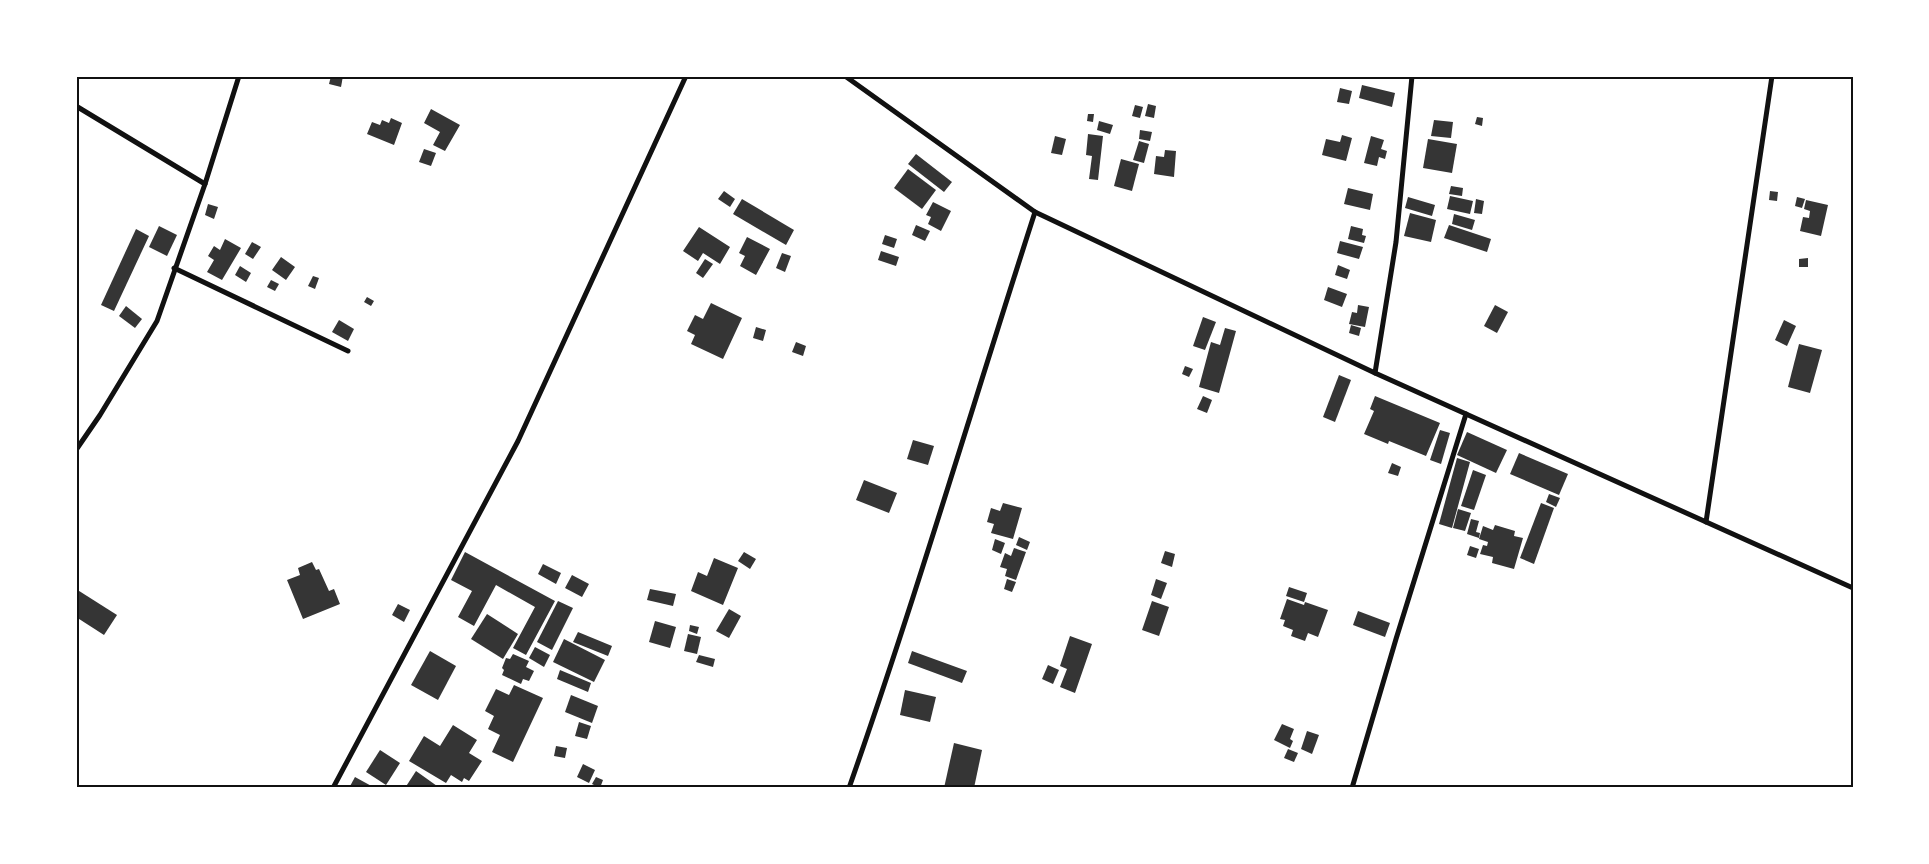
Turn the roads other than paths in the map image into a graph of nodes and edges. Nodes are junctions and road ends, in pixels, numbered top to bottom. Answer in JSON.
{"nodes":[{"id":1,"x":240,"y":76,"type":"edge"},
{"id":2,"x":686,"y":76,"type":"edge"},
{"id":3,"x":845,"y":76,"type":"edge"},
{"id":4,"x":1412,"y":76,"type":"edge"},
{"id":5,"x":1772,"y":76,"type":"edge"},
{"id":6,"x":76,"y":106,"type":"edge"},
{"id":7,"x":205,"y":184,"type":"junction"},
{"id":8,"x":1035,"y":212,"type":"junction"},
{"id":9,"x":174,"y":268,"type":"junction"},
{"id":10,"x":348,"y":351,"type":"dead end"},
{"id":11,"x":1375,"y":373,"type":"junction"},
{"id":12,"x":1466,"y":414,"type":"junction"},
{"id":13,"x":76,"y":450,"type":"edge"},
{"id":14,"x":1706,"y":522,"type":"junction"},
{"id":15,"x":1853,"y":588,"type":"edge"},
{"id":16,"x":333,"y":788,"type":"edge"},
{"id":17,"x":849,"y":788,"type":"edge"},
{"id":18,"x":1352,"y":788,"type":"edge"}],
"edges":[{"from":1,"to":7,"type":"street"},
{"from":2,"to":16,"type":"street"},
{"from":3,"to":8,"type":"street"},
{"from":4,"to":11,"type":"street"},
{"from":5,"to":14,"type":"street"},
{"from":6,"to":7,"type":"street"},
{"from":7,"to":9,"type":"street"},
{"from":8,"to":11,"type":"street"},
{"from":8,"to":17,"type":"street"},
{"from":9,"to":10,"type":"street"},
{"from":9,"to":13,"type":"street"},
{"from":11,"to":12,"type":"street"},
{"from":12,"to":14,"type":"street"},
{"from":12,"to":18,"type":"street"},
{"from":14,"to":15,"type":"street"}]}
